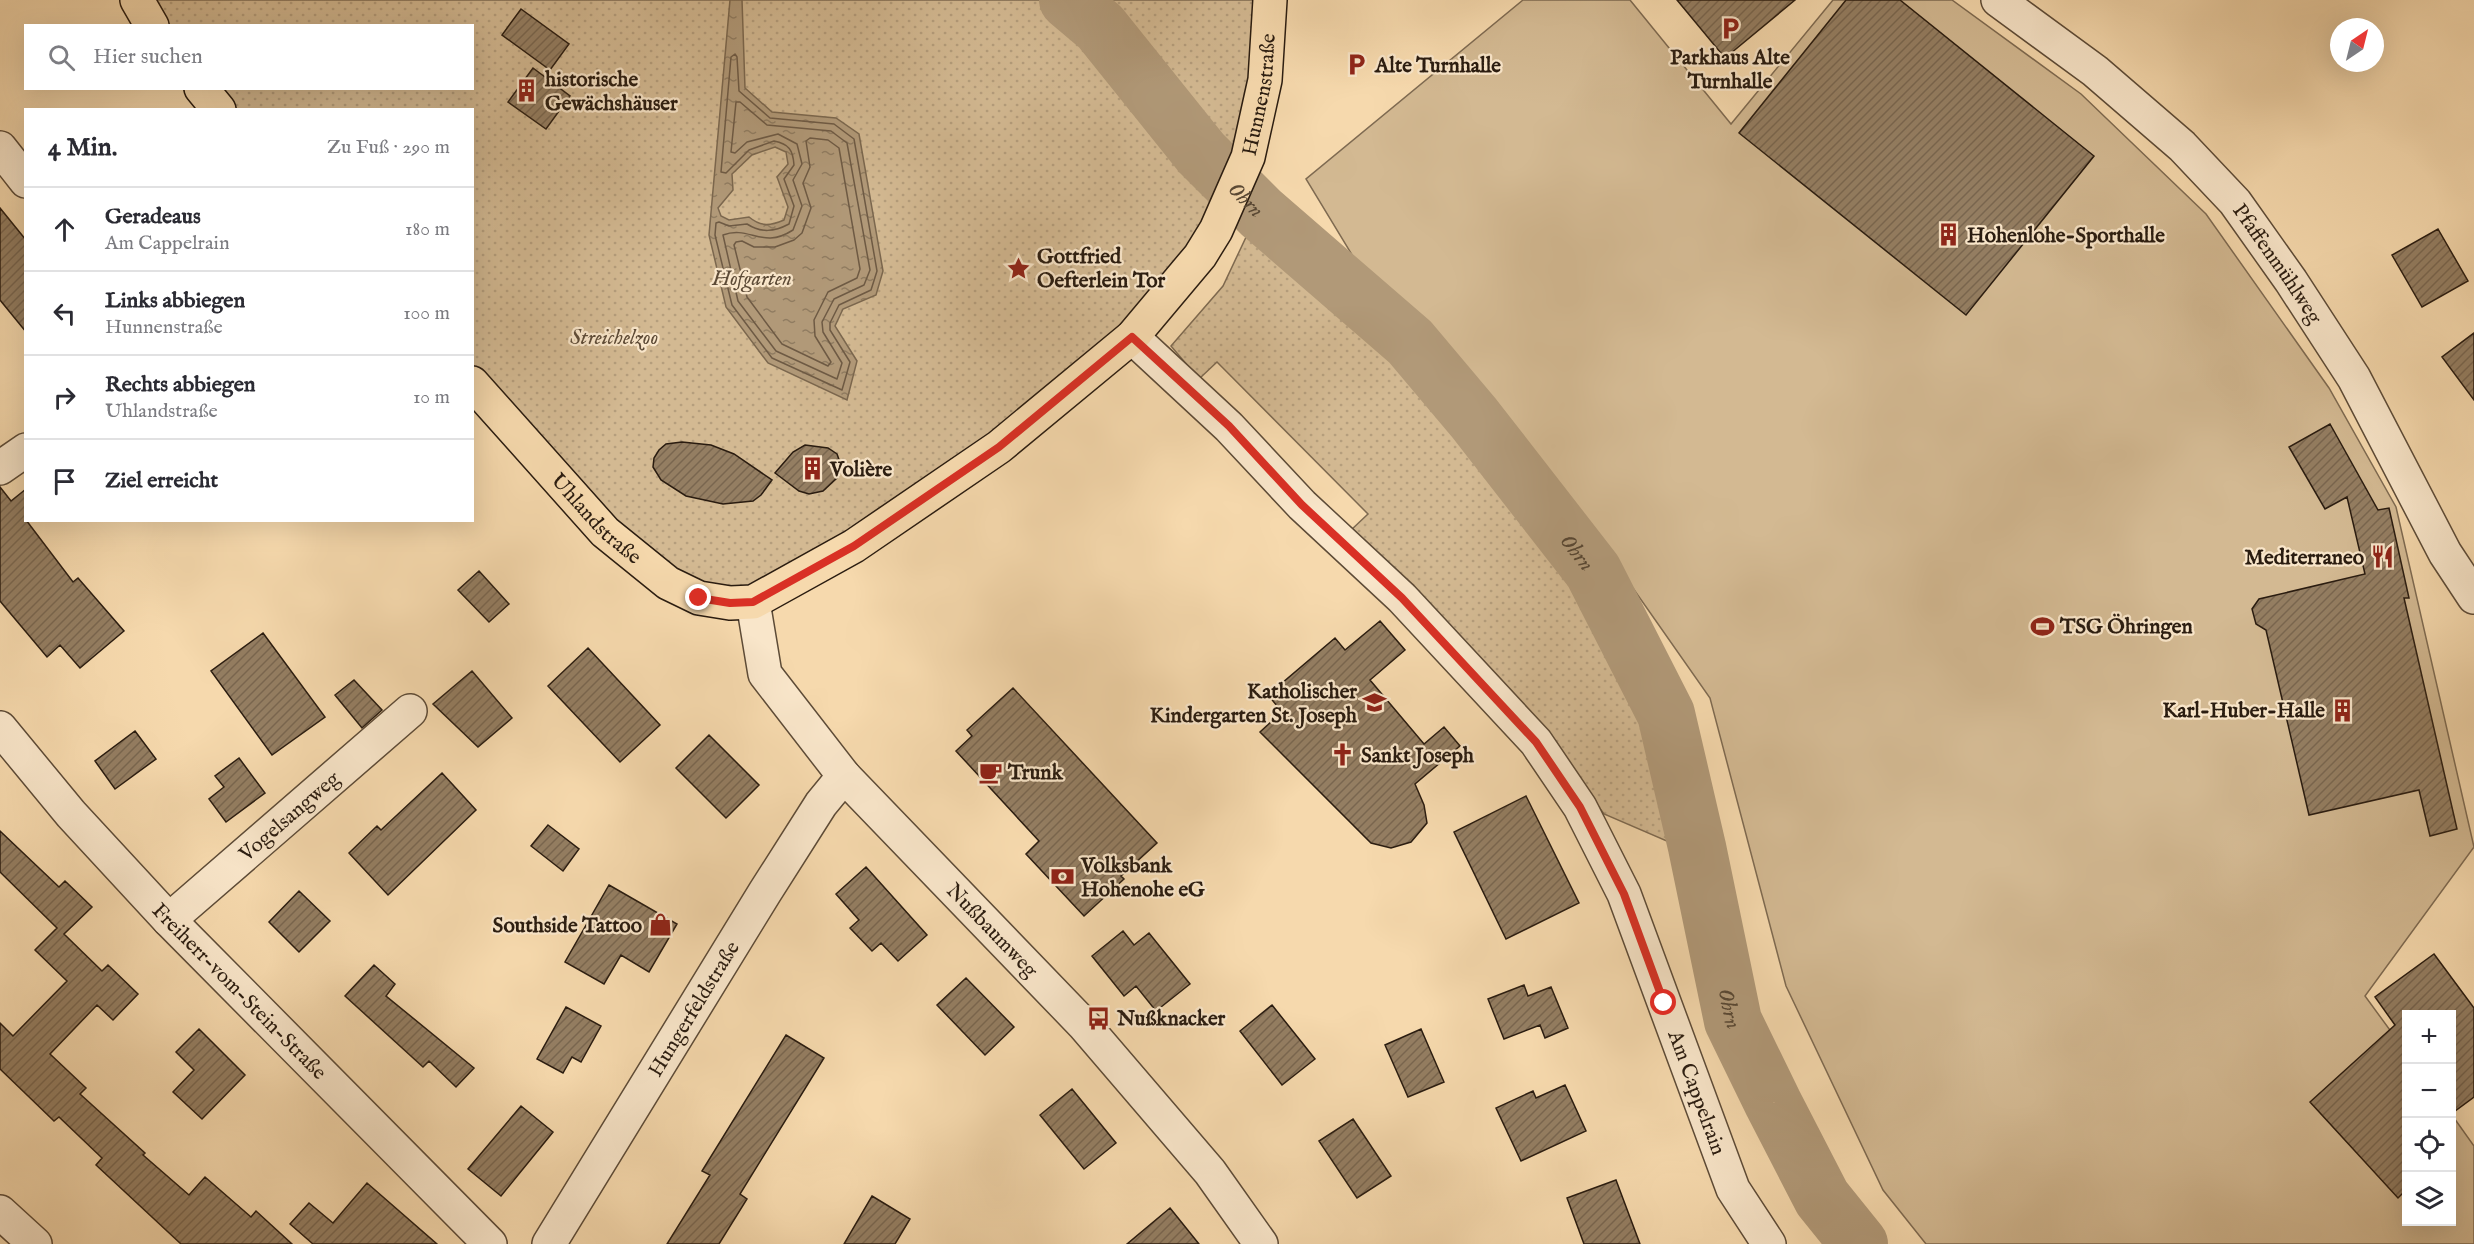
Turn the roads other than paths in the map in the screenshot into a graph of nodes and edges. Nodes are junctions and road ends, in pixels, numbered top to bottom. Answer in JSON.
{"nodes":[{"id":1,"x":137,"y":0,"type":"edge"},
{"id":2,"x":1270,"y":0,"type":"edge"},
{"id":3,"x":1998,"y":0,"type":"edge"},
{"id":4,"x":151,"y":24,"type":"edge"},
{"id":5,"x":203,"y":90,"type":"edge"},
{"id":6,"x":217,"y":108,"type":"edge"},
{"id":7,"x":0,"y":148,"type":"edge"},
{"id":8,"x":24,"y":178,"type":"edge"},
{"id":9,"x":1132,"y":337,"type":"junction"},
{"id":10,"x":474,"y":385,"type":"edge"},
{"id":11,"x":24,"y":451,"type":"edge"},
{"id":12,"x":0,"y":468,"type":"edge"},
{"id":13,"x":2474,"y":597,"type":"edge"},
{"id":14,"x":753,"y":602,"type":"junction"},
{"id":15,"x":410,"y":711,"type":"dead end"},
{"id":16,"x":0,"y":728,"type":"edge"},
{"id":17,"x":844,"y":776,"type":"junction"},
{"id":18,"x":169,"y":920,"type":"junction"},
{"id":19,"x":0,"y":1212,"type":"edge"},
{"id":20,"x":35,"y":1244,"type":"edge"},
{"id":21,"x":490,"y":1244,"type":"edge"},
{"id":22,"x":549,"y":1244,"type":"edge"},
{"id":23,"x":1261,"y":1244,"type":"edge"},
{"id":24,"x":1769,"y":1244,"type":"edge"}],
"edges":[{"from":1,"to":4,"type":"main road"},
{"from":2,"to":9,"type":"main road","name":"Hunnenstraße"},
{"from":3,"to":13,"type":"street","name":"Pfaffenmühlweg"},
{"from":5,"to":6,"type":"main road"},
{"from":7,"to":8,"type":"street"},
{"from":9,"to":14,"type":"main road","name":"Hunnenstraße"},
{"from":9,"to":24,"type":"street","name":"Am Cappelrain"},
{"from":10,"to":14,"type":"main road","name":"Uhlandstraße"},
{"from":11,"to":12,"type":"street"},
{"from":14,"to":17,"type":"street","name":"Nußbaumweg"},
{"from":15,"to":18,"type":"street","name":"Vogelsangweg"},
{"from":16,"to":18,"type":"street","name":"Freiherr-vom-Stein-Straße"},
{"from":17,"to":22,"type":"street","name":"Hungerfeldstraße"},
{"from":17,"to":23,"type":"street","name":"Nußbaumweg"},
{"from":18,"to":21,"type":"street","name":"Freiherr-vom-Stein-Straße"},
{"from":19,"to":20,"type":"street"}]}
